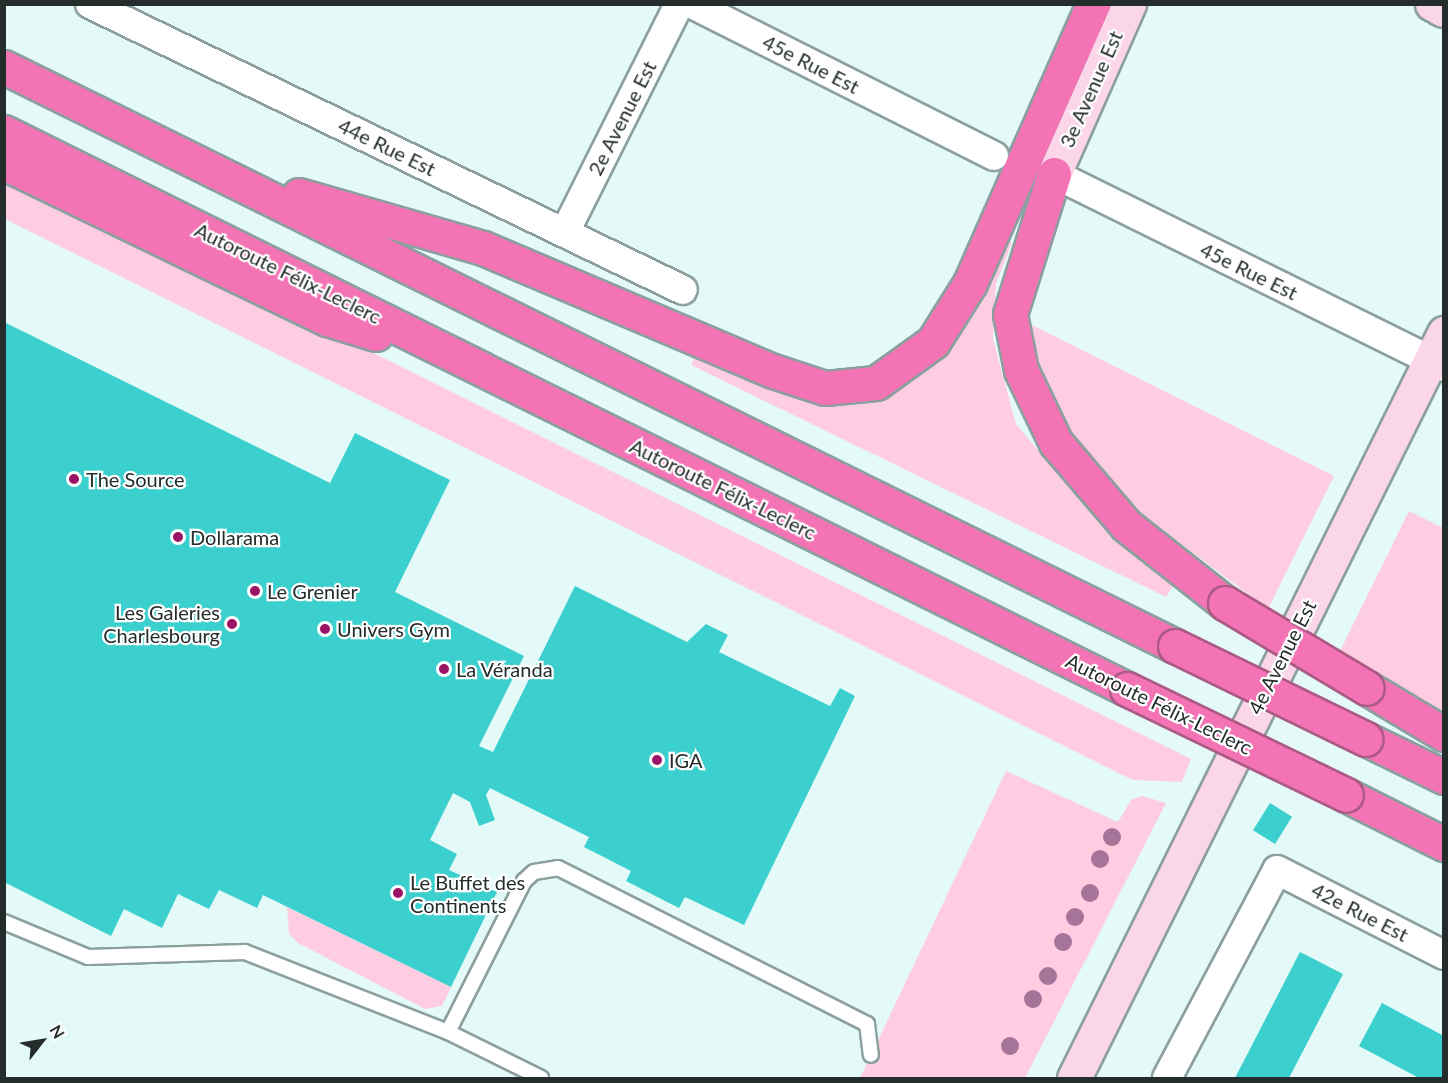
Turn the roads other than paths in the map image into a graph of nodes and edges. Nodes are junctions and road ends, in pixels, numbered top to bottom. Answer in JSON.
{"nodes":[{"id":1,"x":90,"y":4,"type":"edge"},
{"id":2,"x":679,"y":4,"type":"edge"},
{"id":3,"x":692,"y":4,"type":"edge"},
{"id":4,"x":1093,"y":4,"type":"edge"},
{"id":5,"x":1129,"y":4,"type":"edge"},
{"id":6,"x":1432,"y":4,"type":"edge"},
{"id":7,"x":1443,"y":10,"type":"edge"},
{"id":8,"x":4,"y":67,"type":"edge"},
{"id":9,"x":4,"y":132,"type":"edge"},
{"id":10,"x":994,"y":156,"type":"dead end"},
{"id":11,"x":4,"y":163,"type":"edge"},
{"id":12,"x":1054,"y":174,"type":"junction"},
{"id":13,"x":232,"y":177,"type":"junction"},
{"id":14,"x":565,"y":232,"type":"junction"},
{"id":15,"x":683,"y":290,"type":"dead end"},
{"id":16,"x":1439,"y":354,"type":"edge"},
{"id":17,"x":461,"y":359,"type":"junction"},
{"id":18,"x":1443,"y":734,"type":"edge"},
{"id":19,"x":1443,"y":777,"type":"edge"},
{"id":20,"x":1443,"y":844,"type":"edge"},
{"id":21,"x":4,"y":922,"type":"edge"},
{"id":22,"x":1443,"y":955,"type":"edge"},
{"id":23,"x":448,"y":1032,"type":"junction"},
{"id":24,"x":871,"y":1055,"type":"dead end"},
{"id":25,"x":540,"y":1078,"type":"edge"},
{"id":26,"x":1074,"y":1078,"type":"edge"},
{"id":27,"x":1167,"y":1078,"type":"edge"}],
"edges":[{"from":1,"to":14,"type":"street","name":"44e Rue Est"},
{"from":2,"to":14,"type":"street","name":"2e Avenue Est"},
{"from":3,"to":10,"type":"street","name":"45e Rue Est"},
{"from":4,"to":13,"type":"highway"},
{"from":5,"to":12,"type":"street","name":"3e Avenue Est"},
{"from":6,"to":7,"type":"street"},
{"from":8,"to":13,"type":"highway"},
{"from":9,"to":17,"type":"highway","name":"Autoroute Félix-Leclerc"},
{"from":11,"to":17,"type":"highway"},
{"from":12,"to":16,"type":"street","name":"45e Rue Est"},
{"from":12,"to":18,"type":"highway","bridge":true},
{"from":13,"to":19,"type":"highway","bridge":true},
{"from":14,"to":15,"type":"street","name":"44e Rue Est"},
{"from":16,"to":26,"type":"street","name":"4e Avenue Est"},
{"from":17,"to":20,"type":"highway","name":"Autoroute Félix-Leclerc","bridge":true},
{"from":21,"to":23,"type":"lane"},
{"from":22,"to":27,"type":"street","name":"42e Rue Est"},
{"from":23,"to":24,"type":"lane"},
{"from":23,"to":25,"type":"lane"}]}
